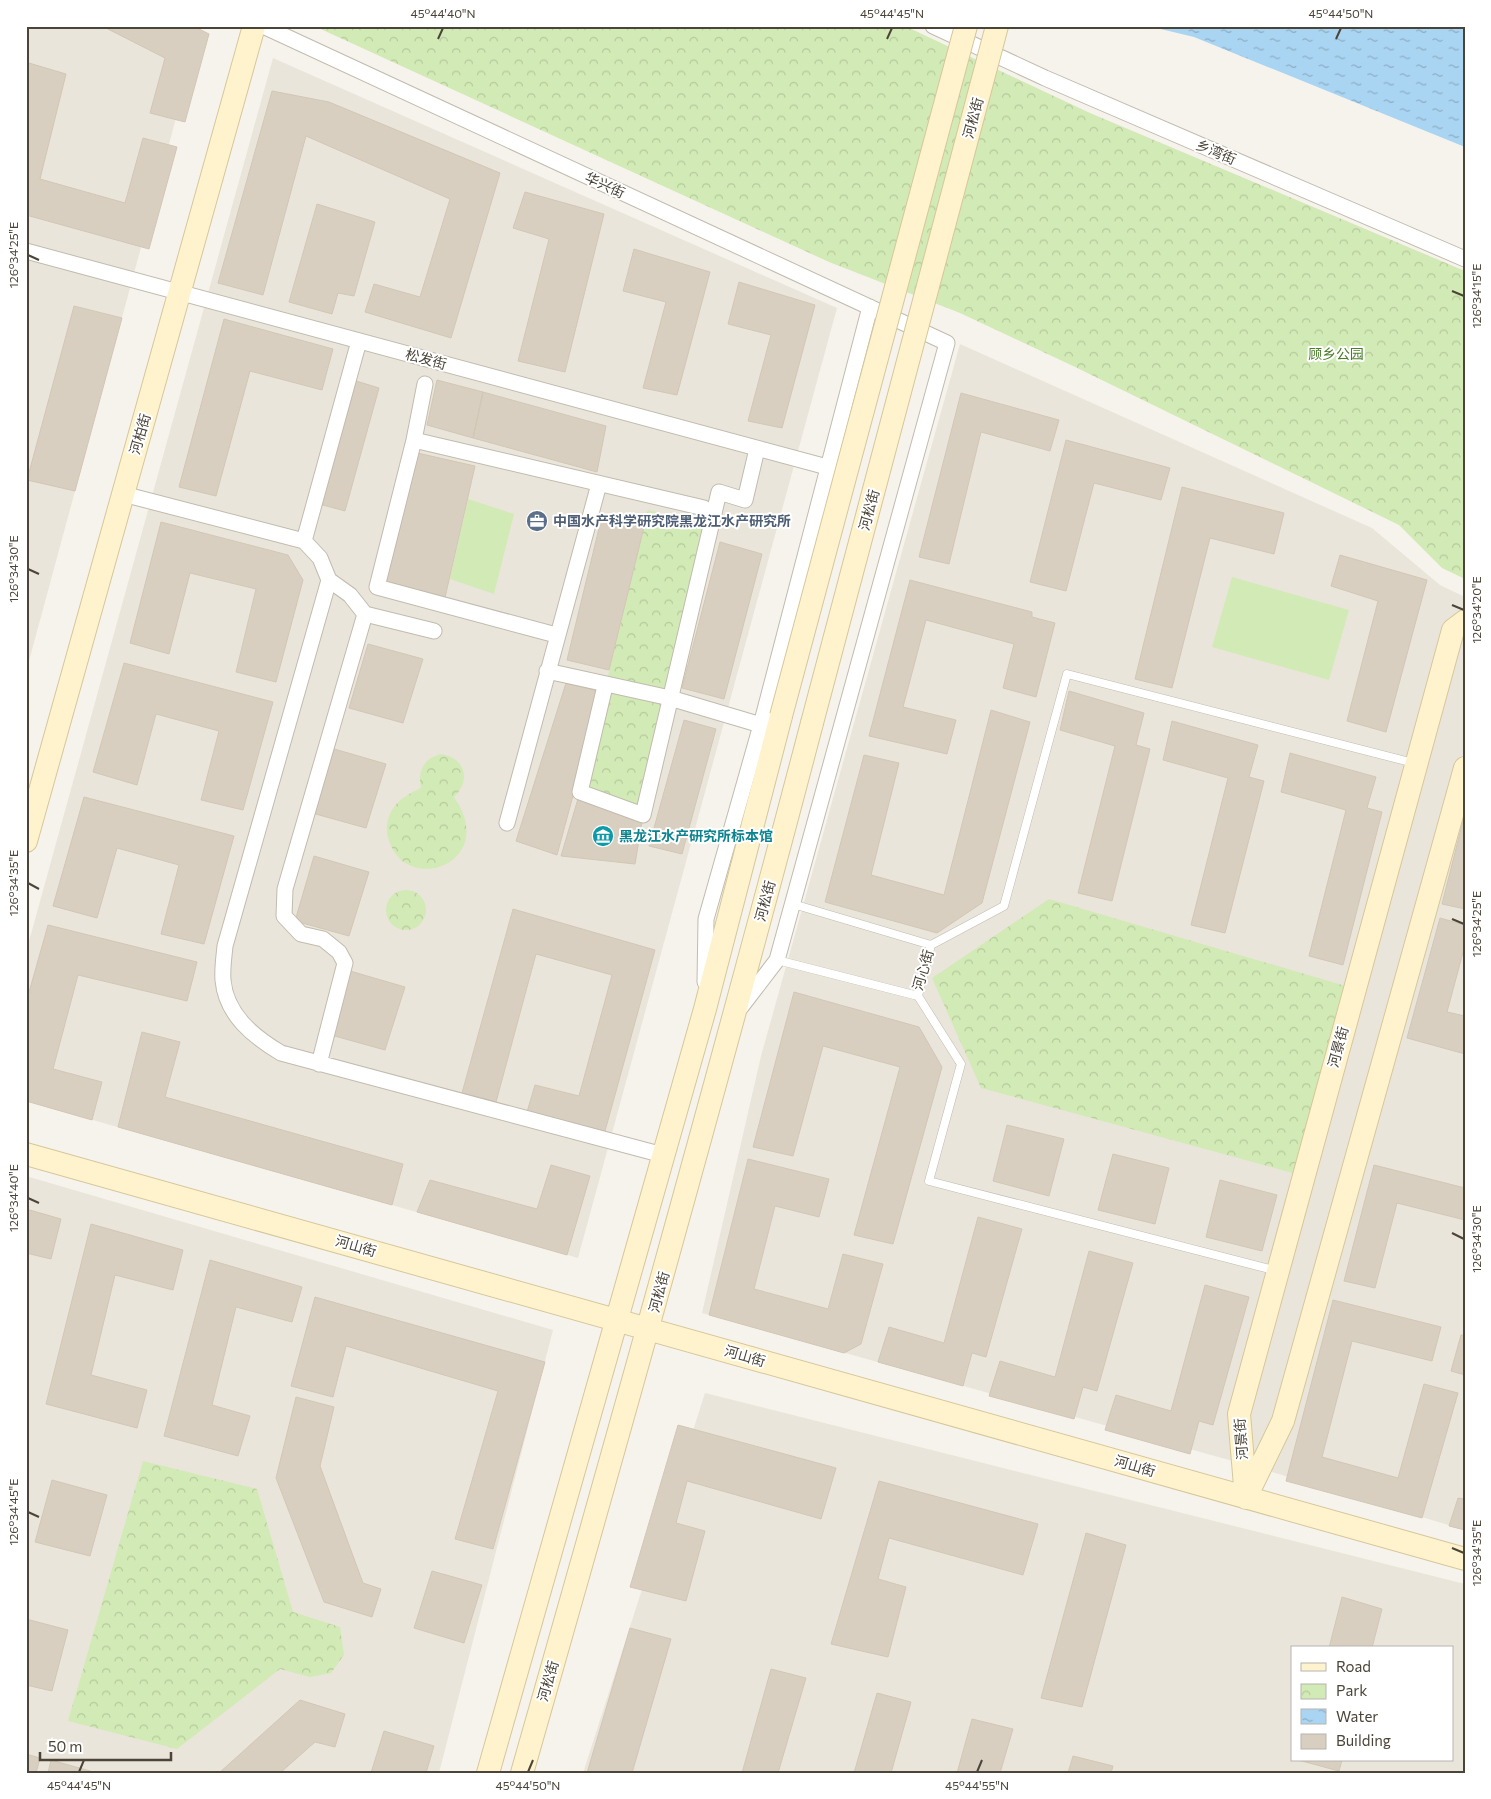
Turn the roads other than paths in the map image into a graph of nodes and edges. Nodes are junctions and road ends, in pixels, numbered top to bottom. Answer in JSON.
{"nodes":[{"id":1,"x":254,"y":26,"type":"edge"},
{"id":2,"x":263,"y":26,"type":"edge"},
{"id":3,"x":933,"y":26,"type":"edge"},
{"id":4,"x":997,"y":26,"type":"edge"},
{"id":5,"x":968,"y":34,"type":"edge"},
{"id":6,"x":26,"y":251,"type":"edge"},
{"id":7,"x":1465,"y":259,"type":"edge"},
{"id":8,"x":179,"y":293,"type":"junction"},
{"id":9,"x":870,"y":307,"type":"junction"},
{"id":10,"x":359,"y":341,"type":"junction"},
{"id":11,"x":425,"y":384,"type":"dead end"},
{"id":12,"x":414,"y":440,"type":"junction"},
{"id":13,"x":757,"y":449,"type":"junction"},
{"id":14,"x":827,"y":468,"type":"junction"},
{"id":15,"x":598,"y":484,"type":"junction"},
{"id":16,"x":123,"y":494,"type":"junction"},
{"id":17,"x":704,"y":508,"type":"dead end"},
{"id":18,"x":304,"y":541,"type":"junction"},
{"id":19,"x":329,"y":580,"type":"junction"},
{"id":20,"x":365,"y":614,"type":"junction"},
{"id":21,"x":1465,"y":621,"type":"edge"},
{"id":22,"x":434,"y":631,"type":"dead end"},
{"id":23,"x":556,"y":634,"type":"junction"},
{"id":24,"x":547,"y":671,"type":"junction"},
{"id":25,"x":605,"y":686,"type":"junction"},
{"id":26,"x":670,"y":698,"type":"junction"},
{"id":27,"x":761,"y":725,"type":"junction"},
{"id":28,"x":1416,"y":764,"type":"junction"},
{"id":29,"x":1465,"y":768,"type":"edge"},
{"id":30,"x":507,"y":823,"type":"dead end"},
{"id":31,"x":26,"y":841,"type":"edge"},
{"id":32,"x":793,"y":904,"type":"junction"},
{"id":33,"x":931,"y":945,"type":"junction"},
{"id":34,"x":777,"y":960,"type":"junction"},
{"id":35,"x":918,"y":996,"type":"junction"},
{"id":36,"x":705,"y":1009,"type":"junction"},
{"id":37,"x":736,"y":1013,"type":"junction"},
{"id":38,"x":319,"y":1064,"type":"junction"},
{"id":39,"x":26,"y":1154,"type":"edge"},
{"id":40,"x":663,"y":1155,"type":"junction"},
{"id":41,"x":1277,"y":1271,"type":"junction"},
{"id":42,"x":618,"y":1320,"type":"junction"},
{"id":43,"x":649,"y":1329,"type":"junction"},
{"id":44,"x":1246,"y":1498,"type":"junction"},
{"id":45,"x":1465,"y":1559,"type":"edge"},
{"id":46,"x":488,"y":1773,"type":"edge"},
{"id":47,"x":522,"y":1773,"type":"edge"}],
"edges":[{"from":1,"to":8,"type":"street","name":"河柏街"},
{"from":2,"to":9,"type":"street","name":"华兴街"},
{"from":3,"to":5,"type":"street","name":"乡湾街"},
{"from":4,"to":37,"type":"street","name":"河松街","bridge":true},
{"from":5,"to":7,"type":"street","name":"乡湾街"},
{"from":5,"to":36,"type":"street","bridge":true},
{"from":6,"to":8,"type":"street","name":"松发街"},
{"from":8,"to":10,"type":"street","name":"松发街"},
{"from":8,"to":16,"type":"street","name":"河柏街"},
{"from":9,"to":14,"type":"street"},
{"from":9,"to":32,"type":"street","name":"华兴街"},
{"from":10,"to":13,"type":"street","name":"松发街"},
{"from":10,"to":18,"type":"street"},
{"from":11,"to":12,"type":"street"},
{"from":12,"to":15,"type":"street"},
{"from":12,"to":23,"type":"street"},
{"from":13,"to":14,"type":"street","name":"松发街"},
{"from":13,"to":26,"type":"street"},
{"from":14,"to":27,"type":"street"},
{"from":15,"to":17,"type":"street"},
{"from":15,"to":23,"type":"street"},
{"from":16,"to":18,"type":"street"},
{"from":16,"to":31,"type":"street","name":"河柏街"},
{"from":18,"to":19,"type":"street"},
{"from":19,"to":20,"type":"street"},
{"from":19,"to":38,"type":"street"},
{"from":20,"to":22,"type":"street"},
{"from":20,"to":38,"type":"street"},
{"from":21,"to":28,"type":"street","name":"河景街"},
{"from":23,"to":24,"type":"street"},
{"from":24,"to":25,"type":"street"},
{"from":24,"to":30,"type":"street"},
{"from":25,"to":26,"type":"street"},
{"from":25,"to":26,"type":"street"},
{"from":26,"to":27,"type":"street"},
{"from":27,"to":36,"type":"street"},
{"from":28,"to":33,"type":"lane"},
{"from":28,"to":41,"type":"street","name":"河景街"},
{"from":29,"to":44,"type":"street","name":"河景街"},
{"from":32,"to":33,"type":"lane","name":"河心街"},
{"from":32,"to":34,"type":"street"},
{"from":33,"to":35,"type":"lane","name":"河心街"},
{"from":34,"to":35,"type":"lane","name":"河心街"},
{"from":34,"to":37,"type":"street"},
{"from":35,"to":41,"type":"lane"},
{"from":36,"to":40,"type":"street"},
{"from":37,"to":43,"type":"street","name":"河松街"},
{"from":38,"to":40,"type":"street"},
{"from":39,"to":42,"type":"street","name":"河山街"},
{"from":40,"to":42,"type":"street"},
{"from":41,"to":44,"type":"street","name":"河景街"},
{"from":42,"to":43,"type":"street","name":"河山街"},
{"from":42,"to":46,"type":"street"},
{"from":43,"to":44,"type":"street","name":"河山街"},
{"from":43,"to":47,"type":"street","name":"河松街"},
{"from":44,"to":45,"type":"street","name":"河山街"}]}
